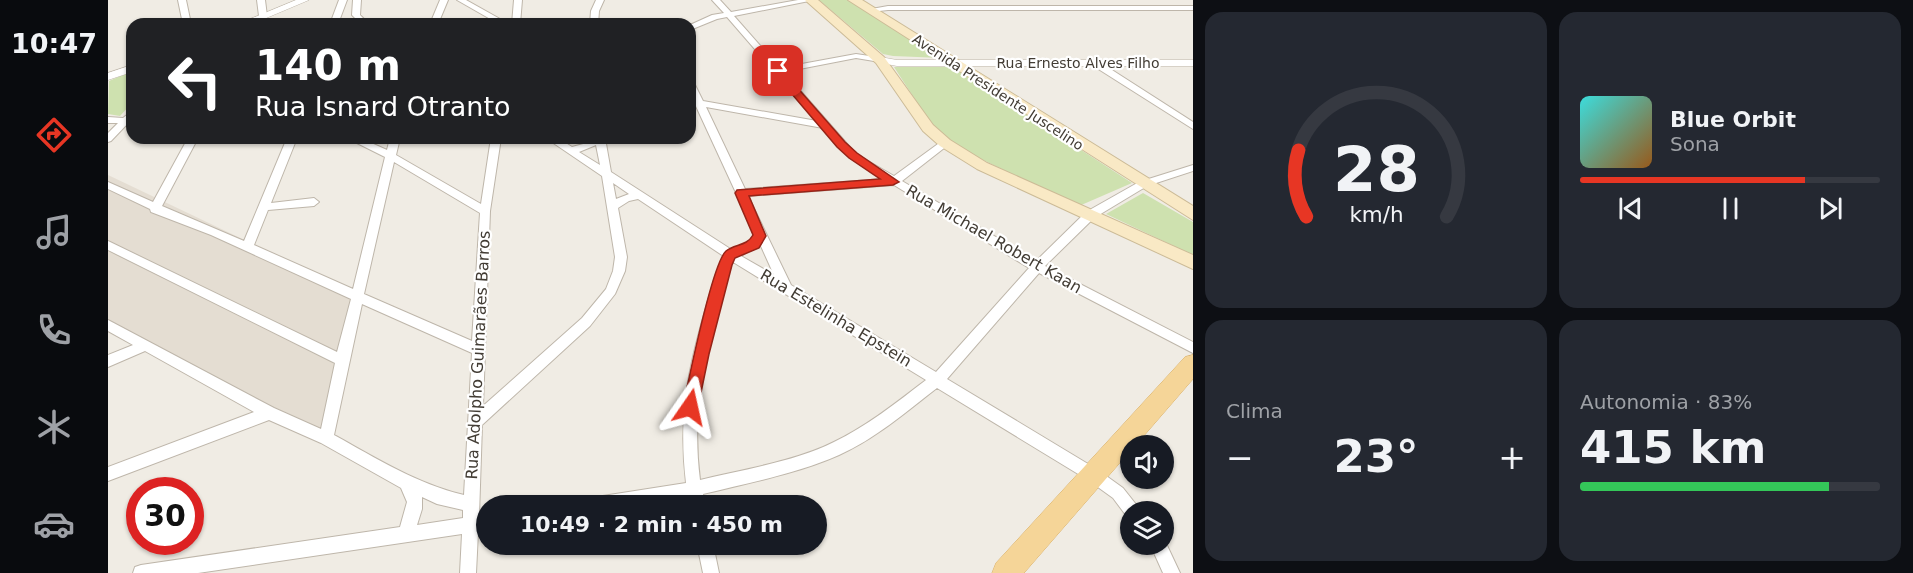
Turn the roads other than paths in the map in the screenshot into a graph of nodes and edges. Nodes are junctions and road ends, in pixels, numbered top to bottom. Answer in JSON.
{"nodes":[{"id":1,"x":182,"y":0,"type":"edge"},
{"id":2,"x":261,"y":0,"type":"edge"},
{"id":3,"x":304,"y":0,"type":"edge"},
{"id":4,"x":343,"y":0,"type":"edge"},
{"id":5,"x":357,"y":0,"type":"edge"},
{"id":6,"x":444,"y":0,"type":"edge"},
{"id":7,"x":461,"y":0,"type":"edge"},
{"id":8,"x":518,"y":0,"type":"edge"},
{"id":9,"x":600,"y":0,"type":"edge"},
{"id":10,"x":716,"y":0,"type":"edge"},
{"id":11,"x":811,"y":0,"type":"edge"},
{"id":12,"x":854,"y":0,"type":"edge"},
{"id":13,"x":911,"y":0,"type":"edge"},
{"id":14,"x":993,"y":0,"type":"edge"},
{"id":15,"x":1077,"y":0,"type":"edge"},
{"id":16,"x":1157,"y":0,"type":"edge"},
{"id":17,"x":1091,"y":8,"type":"junction"},
{"id":18,"x":1173,"y":8,"type":"junction"},
{"id":19,"x":1193,"y":8,"type":"edge"},
{"id":20,"x":923,"y":9,"type":"junction"},
{"id":21,"x":1006,"y":9,"type":"junction"},
{"id":22,"x":870,"y":10,"type":"junction"},
{"id":23,"x":728,"y":14,"type":"junction"},
{"id":24,"x":356,"y":15,"type":"junction"},
{"id":25,"x":263,"y":16,"type":"junction"},
{"id":26,"x":186,"y":18,"type":"edge"},
{"id":27,"x":258,"y":18,"type":"edge"},
{"id":28,"x":336,"y":18,"type":"edge"},
{"id":29,"x":346,"y":18,"type":"edge"},
{"id":30,"x":359,"y":18,"type":"edge"},
{"id":31,"x":436,"y":18,"type":"edge"},
{"id":32,"x":494,"y":18,"type":"edge"},
{"id":33,"x":516,"y":18,"type":"edge"},
{"id":34,"x":594,"y":18,"type":"edge"},
{"id":35,"x":696,"y":25,"type":"edge"},
{"id":36,"x":864,"y":45,"type":"junction"},
{"id":37,"x":856,"y":56,"type":"junction"},
{"id":38,"x":880,"y":60,"type":"junction"},
{"id":39,"x":953,"y":63,"type":"junction"},
{"id":40,"x":1095,"y":63,"type":"junction"},
{"id":41,"x":1193,"y":63,"type":"edge"},
{"id":42,"x":126,"y":70,"type":"edge"},
{"id":43,"x":778,"y":71,"type":"junction"},
{"id":44,"x":108,"y":77,"type":"edge"},
{"id":45,"x":696,"y":102,"type":"edge"},
{"id":46,"x":696,"y":105,"type":"edge"},
{"id":47,"x":108,"y":120,"type":"edge"},
{"id":48,"x":124,"y":121,"type":"joint"},
{"id":49,"x":824,"y":125,"type":"junction"},
{"id":50,"x":1193,"y":126,"type":"edge"},
{"id":51,"x":108,"y":139,"type":"edge"},
{"id":52,"x":945,"y":143,"type":"junction"},
{"id":53,"x":190,"y":144,"type":"edge"},
{"id":54,"x":290,"y":144,"type":"edge"},
{"id":55,"x":365,"y":144,"type":"edge"},
{"id":56,"x":393,"y":144,"type":"edge"},
{"id":57,"x":495,"y":144,"type":"edge"},
{"id":58,"x":560,"y":144,"type":"edge"},
{"id":59,"x":591,"y":144,"type":"edge"},
{"id":60,"x":600,"y":144,"type":"edge"},
{"id":61,"x":571,"y":151,"type":"junction"},
{"id":62,"x":389,"y":155,"type":"junction"},
{"id":63,"x":1193,"y":168,"type":"edge"},
{"id":64,"x":606,"y":172,"type":"junction"},
{"id":65,"x":893,"y":182,"type":"junction"},
{"id":66,"x":1143,"y":184,"type":"junction"},
{"id":67,"x":108,"y":185,"type":"edge"},
{"id":68,"x":741,"y":193,"type":"junction"},
{"id":69,"x":640,"y":195,"type":"junction"},
{"id":70,"x":314,"y":202,"type":"dead end"},
{"id":71,"x":613,"y":206,"type":"junction"},
{"id":72,"x":264,"y":207,"type":"junction"},
{"id":73,"x":155,"y":209,"type":"junction"},
{"id":74,"x":485,"y":211,"type":"junction"},
{"id":75,"x":1192,"y":213,"type":"edge"},
{"id":76,"x":1090,"y":215,"type":"junction"},
{"id":77,"x":760,"y":236,"type":"junction"},
{"id":78,"x":108,"y":245,"type":"edge"},
{"id":79,"x":247,"y":246,"type":"junction"},
{"id":80,"x":731,"y":255,"type":"junction"},
{"id":81,"x":1193,"y":262,"type":"edge"},
{"id":82,"x":1037,"y":267,"type":"junction"},
{"id":83,"x":785,"y":287,"type":"junction"},
{"id":84,"x":356,"y":297,"type":"junction"},
{"id":85,"x":108,"y":325,"type":"edge"},
{"id":86,"x":144,"y":346,"type":"junction"},
{"id":87,"x":1193,"y":348,"type":"edge"},
{"id":88,"x":479,"y":350,"type":"junction"},
{"id":89,"x":342,"y":360,"type":"junction"},
{"id":90,"x":108,"y":361,"type":"edge"},
{"id":91,"x":1193,"y":364,"type":"edge"},
{"id":92,"x":938,"y":379,"type":"junction"},
{"id":93,"x":269,"y":412,"type":"junction"},
{"id":94,"x":477,"y":420,"type":"junction"},
{"id":95,"x":326,"y":438,"type":"junction"},
{"id":96,"x":108,"y":474,"type":"edge"},
{"id":97,"x":1093,"y":475,"type":"junction"},
{"id":98,"x":406,"y":482,"type":"junction"},
{"id":99,"x":694,"y":489,"type":"junction"},
{"id":100,"x":657,"y":495,"type":"edge"},
{"id":101,"x":695,"y":495,"type":"edge"},
{"id":102,"x":1125,"y":501,"type":"edge"},
{"id":103,"x":471,"y":504,"type":"junction"},
{"id":104,"x":476,"y":519,"type":"edge"},
{"id":105,"x":476,"y":525,"type":"edge"},
{"id":106,"x":476,"y":535,"type":"edge"},
{"id":107,"x":405,"y":536,"type":"junction"},
{"id":108,"x":707,"y":555,"type":"edge"},
{"id":109,"x":1163,"y":555,"type":"edge"},
{"id":110,"x":141,"y":573,"type":"edge"},
{"id":111,"x":468,"y":573,"type":"edge"},
{"id":112,"x":711,"y":573,"type":"edge"},
{"id":113,"x":1006,"y":573,"type":"edge"},
{"id":114,"x":1172,"y":573,"type":"edge"}],
"edges":[{"from":1,"to":26,"type":"street"},
{"from":2,"to":25,"type":"street"},
{"from":3,"to":25,"type":"street"},
{"from":4,"to":28,"type":"street"},
{"from":5,"to":24,"type":"street"},
{"from":6,"to":31,"type":"street"},
{"from":7,"to":32,"type":"street"},
{"from":8,"to":33,"type":"street"},
{"from":9,"to":34,"type":"street"},
{"from":10,"to":23,"type":"street","name":"Rua Michael Robert Kaan"},
{"from":11,"to":23,"type":"street"},
{"from":11,"to":36,"type":"main road"},
{"from":12,"to":22,"type":"main road","name":"Avenida Presidente Juscelino"},
{"from":13,"to":20,"type":"street"},
{"from":14,"to":21,"type":"street"},
{"from":15,"to":17,"type":"street"},
{"from":16,"to":18,"type":"street"},
{"from":17,"to":18,"type":"street"},
{"from":17,"to":21,"type":"street"},
{"from":18,"to":19,"type":"street"},
{"from":20,"to":21,"type":"street"},
{"from":20,"to":22,"type":"street"},
{"from":22,"to":39,"type":"main road","name":"Avenida Presidente Juscelino"},
{"from":23,"to":35,"type":"street"},
{"from":23,"to":43,"type":"street","name":"Rua Michael Robert Kaan"},
{"from":24,"to":29,"type":"street"},
{"from":24,"to":30,"type":"street"},
{"from":25,"to":27,"type":"street"},
{"from":36,"to":37,"type":"street"},
{"from":36,"to":38,"type":"main road"},
{"from":37,"to":38,"type":"street","name":"Rua Ernesto Alves Filho"},
{"from":37,"to":43,"type":"street","name":"Rua Ernesto Alves Filho"},
{"from":38,"to":39,"type":"street","name":"Rua Ernesto Alves Filho"},
{"from":38,"to":52,"type":"main road"},
{"from":39,"to":40,"type":"street","name":"Rua Ernesto Alves Filho"},
{"from":39,"to":66,"type":"main road","name":"Avenida Presidente Juscelino"},
{"from":40,"to":41,"type":"street","name":"Rua Ernesto Alves Filho"},
{"from":40,"to":50,"type":"street"},
{"from":42,"to":44,"type":"street"},
{"from":43,"to":49,"type":"street","name":"Rua Michael Robert Kaan"},
{"from":45,"to":49,"type":"street"},
{"from":46,"to":68,"type":"street"},
{"from":47,"to":48,"type":"street"},
{"from":48,"to":51,"type":"street"},
{"from":49,"to":65,"type":"street","name":"Rua Michael Robert Kaan"},
{"from":52,"to":65,"type":"street"},
{"from":52,"to":76,"type":"main road"},
{"from":53,"to":73,"type":"street"},
{"from":54,"to":72,"type":"street"},
{"from":55,"to":62,"type":"street"},
{"from":56,"to":62,"type":"street"},
{"from":57,"to":74,"type":"street","name":"Rua Adolpho Guimarães Barros"},
{"from":58,"to":61,"type":"street","name":"Rua Estelinha Epstein"},
{"from":59,"to":61,"type":"street"},
{"from":60,"to":64,"type":"street"},
{"from":61,"to":64,"type":"street","name":"Rua Estelinha Epstein"},
{"from":62,"to":74,"type":"street"},
{"from":62,"to":84,"type":"street"},
{"from":63,"to":66,"type":"street"},
{"from":64,"to":69,"type":"street","name":"Rua Estelinha Epstein"},
{"from":64,"to":71,"type":"street"},
{"from":65,"to":68,"type":"street"},
{"from":65,"to":82,"type":"street","name":"Rua Michael Robert Kaan"},
{"from":66,"to":75,"type":"main road","name":"Avenida Presidente Juscelino"},
{"from":66,"to":76,"type":"street"},
{"from":67,"to":73,"type":"street"},
{"from":68,"to":77,"type":"street"},
{"from":69,"to":71,"type":"street"},
{"from":69,"to":80,"type":"street","name":"Rua Estelinha Epstein"},
{"from":70,"to":72,"type":"street"},
{"from":71,"to":94,"type":"street"},
{"from":72,"to":79,"type":"street"},
{"from":73,"to":79,"type":"street"},
{"from":74,"to":88,"type":"street","name":"Rua Adolpho Guimarães Barros"},
{"from":76,"to":81,"type":"main road"},
{"from":76,"to":82,"type":"street"},
{"from":77,"to":80,"type":"street"},
{"from":77,"to":83,"type":"street"},
{"from":78,"to":89,"type":"street"},
{"from":79,"to":84,"type":"street"},
{"from":80,"to":83,"type":"street","name":"Rua Estelinha Epstein"},
{"from":80,"to":99,"type":"street"},
{"from":82,"to":87,"type":"street","name":"Rua Michael Robert Kaan"},
{"from":82,"to":92,"type":"street"},
{"from":83,"to":92,"type":"street","name":"Rua Estelinha Epstein"},
{"from":84,"to":88,"type":"street"},
{"from":84,"to":89,"type":"street"},
{"from":85,"to":86,"type":"street"},
{"from":86,"to":90,"type":"street"},
{"from":86,"to":93,"type":"street"},
{"from":88,"to":94,"type":"street","name":"Rua Adolpho Guimarães Barros"},
{"from":89,"to":95,"type":"street"},
{"from":91,"to":97,"type":"main road"},
{"from":92,"to":97,"type":"street","name":"Rua Estelinha Epstein"},
{"from":92,"to":99,"type":"street"},
{"from":93,"to":95,"type":"street"},
{"from":93,"to":96,"type":"street"},
{"from":94,"to":103,"type":"street","name":"Rua Adolpho Guimarães Barros"},
{"from":95,"to":98,"type":"street"},
{"from":97,"to":102,"type":"street","name":"Rua Estelinha Epstein"},
{"from":97,"to":113,"type":"main road"},
{"from":98,"to":103,"type":"street"},
{"from":98,"to":107,"type":"street"},
{"from":99,"to":100,"type":"street"},
{"from":99,"to":101,"type":"street"},
{"from":103,"to":104,"type":"street","name":"Rua Adolpho Guimarães Barros"},
{"from":105,"to":107,"type":"street"},
{"from":106,"to":111,"type":"street","name":"Rua Adolpho Guimarães Barros"},
{"from":107,"to":110,"type":"street"},
{"from":108,"to":112,"type":"street"},
{"from":109,"to":114,"type":"street"}]}
